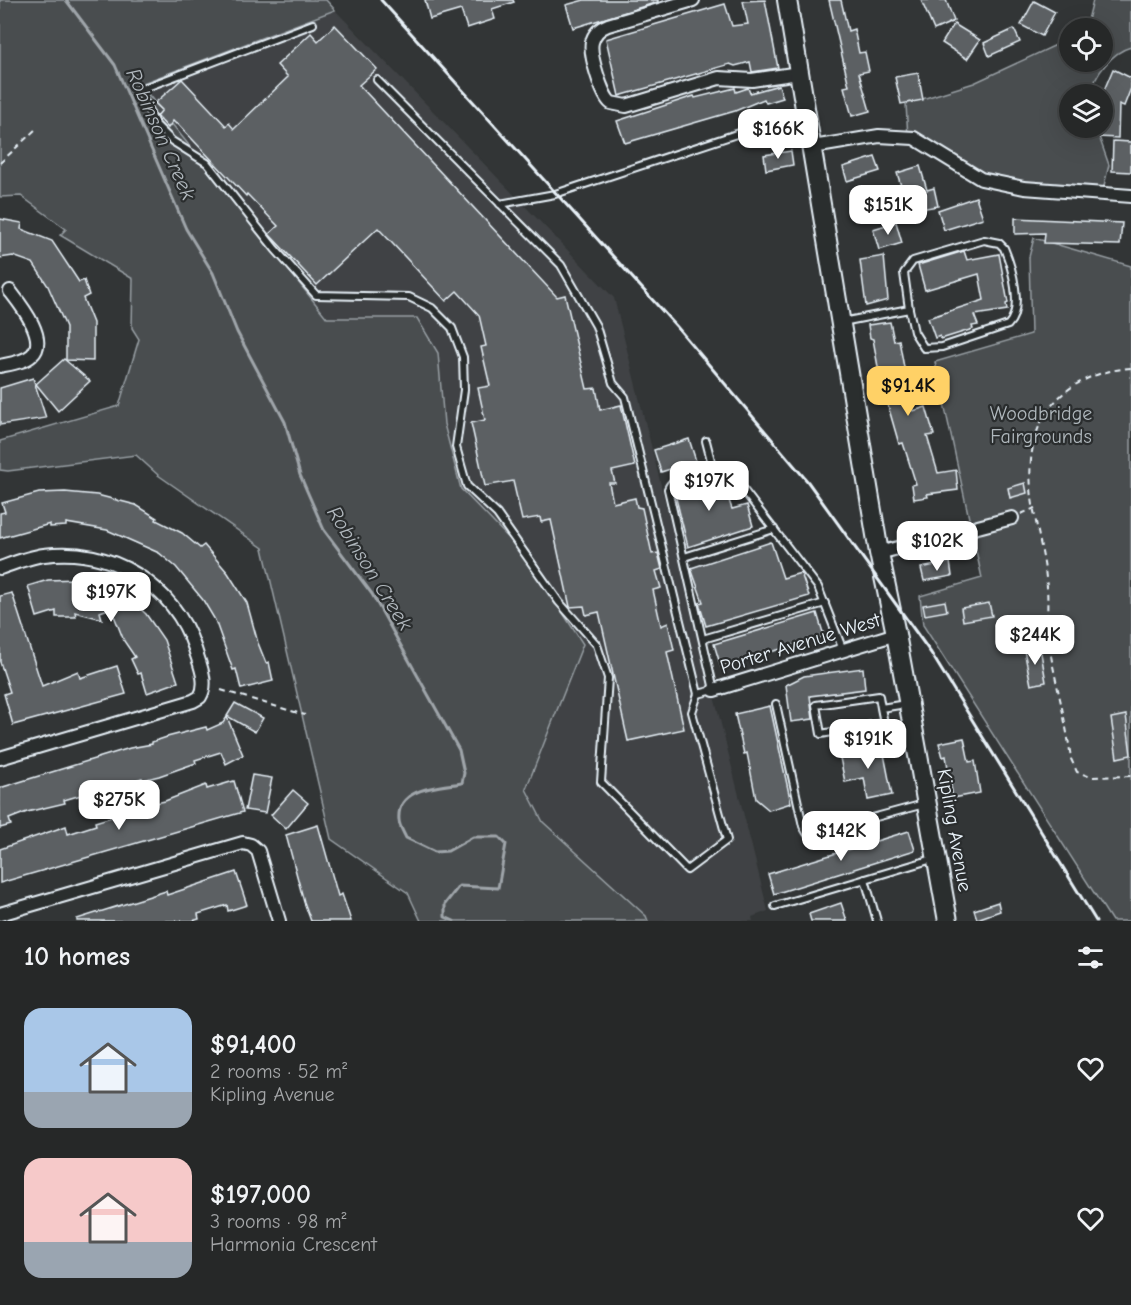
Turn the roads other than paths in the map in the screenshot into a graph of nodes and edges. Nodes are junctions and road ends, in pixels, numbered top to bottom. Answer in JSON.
{"nodes":[{"id":1,"x":693,"y":0,"type":"edge"},
{"id":2,"x":787,"y":0,"type":"edge"},
{"id":3,"x":313,"y":24,"type":"dead end"},
{"id":4,"x":799,"y":74,"type":"junction"},
{"id":5,"x":377,"y":80,"type":"dead end"},
{"id":6,"x":806,"y":111,"type":"junction"},
{"id":7,"x":813,"y":147,"type":"junction"},
{"id":8,"x":1131,"y":196,"type":"edge"},
{"id":9,"x":500,"y":204,"type":"junction"},
{"id":10,"x":10,"y":291,"type":"dead end"},
{"id":11,"x":909,"y":309,"type":"junction"},
{"id":12,"x":842,"y":322,"type":"junction"},
{"id":13,"x":0,"y":366,"type":"edge"},
{"id":14,"x":706,"y":441,"type":"dead end"},
{"id":15,"x":713,"y":468,"type":"junction"},
{"id":16,"x":1012,"y":518,"type":"dead end"},
{"id":17,"x":774,"y":529,"type":"junction"},
{"id":18,"x":879,"y":553,"type":"junction"},
{"id":19,"x":684,"y":557,"type":"junction"},
{"id":20,"x":0,"y":568,"type":"edge"},
{"id":21,"x":825,"y":603,"type":"junction"},
{"id":22,"x":896,"y":634,"type":"junction"},
{"id":23,"x":703,"y":639,"type":"junction"},
{"id":24,"x":843,"y":650,"type":"junction"},
{"id":25,"x":714,"y":690,"type":"junction"},
{"id":26,"x":698,"y":694,"type":"junction"},
{"id":27,"x":777,"y":704,"type":"dead end"},
{"id":28,"x":909,"y":704,"type":"junction"},
{"id":29,"x":881,"y":708,"type":"junction"},
{"id":30,"x":0,"y":758,"type":"edge"},
{"id":31,"x":927,"y":803,"type":"junction"},
{"id":32,"x":937,"y":858,"type":"junction"},
{"id":33,"x":865,"y":879,"type":"junction"},
{"id":34,"x":775,"y":906,"type":"dead end"},
{"id":35,"x":0,"y":914,"type":"edge"},
{"id":36,"x":279,"y":921,"type":"edge"},
{"id":37,"x":877,"y":921,"type":"edge"},
{"id":38,"x":948,"y":921,"type":"edge"}],
"edges":[{"from":1,"to":4,"type":"street"},
{"from":2,"to":4,"type":"street","name":"Kipling Avenue"},
{"from":3,"to":26,"type":"lane"},
{"from":4,"to":6,"type":"street","name":"Kipling Avenue"},
{"from":5,"to":9,"type":"lane"},
{"from":6,"to":7,"type":"street","name":"Kipling Avenue"},
{"from":6,"to":9,"type":"lane"},
{"from":7,"to":8,"type":"street"},
{"from":7,"to":12,"type":"street","name":"Kipling Avenue"},
{"from":9,"to":26,"type":"lane"},
{"from":10,"to":13,"type":"street"},
{"from":11,"to":11,"type":"lane"},
{"from":11,"to":12,"type":"lane"},
{"from":12,"to":18,"type":"street","name":"Kipling Avenue"},
{"from":14,"to":15,"type":"lane"},
{"from":15,"to":17,"type":"lane"},
{"from":15,"to":19,"type":"lane"},
{"from":16,"to":18,"type":"street"},
{"from":17,"to":19,"type":"lane"},
{"from":17,"to":21,"type":"lane"},
{"from":18,"to":22,"type":"street","name":"Kipling Avenue"},
{"from":19,"to":23,"type":"lane"},
{"from":20,"to":30,"type":"street"},
{"from":21,"to":23,"type":"lane"},
{"from":21,"to":24,"type":"lane"},
{"from":22,"to":24,"type":"street","name":"Porter Avenue West"},
{"from":22,"to":28,"type":"street","name":"Kipling Avenue"},
{"from":23,"to":25,"type":"lane"},
{"from":24,"to":25,"type":"street","name":"Porter Avenue West"},
{"from":25,"to":26,"type":"lane"},
{"from":27,"to":31,"type":"lane"},
{"from":28,"to":29,"type":"lane"},
{"from":28,"to":31,"type":"street","name":"Kipling Avenue"},
{"from":29,"to":29,"type":"lane"},
{"from":31,"to":32,"type":"street","name":"Kipling Avenue"},
{"from":32,"to":33,"type":"lane"},
{"from":32,"to":38,"type":"street","name":"Kipling Avenue"},
{"from":33,"to":34,"type":"lane"},
{"from":33,"to":37,"type":"lane"},
{"from":35,"to":36,"type":"street"}]}
